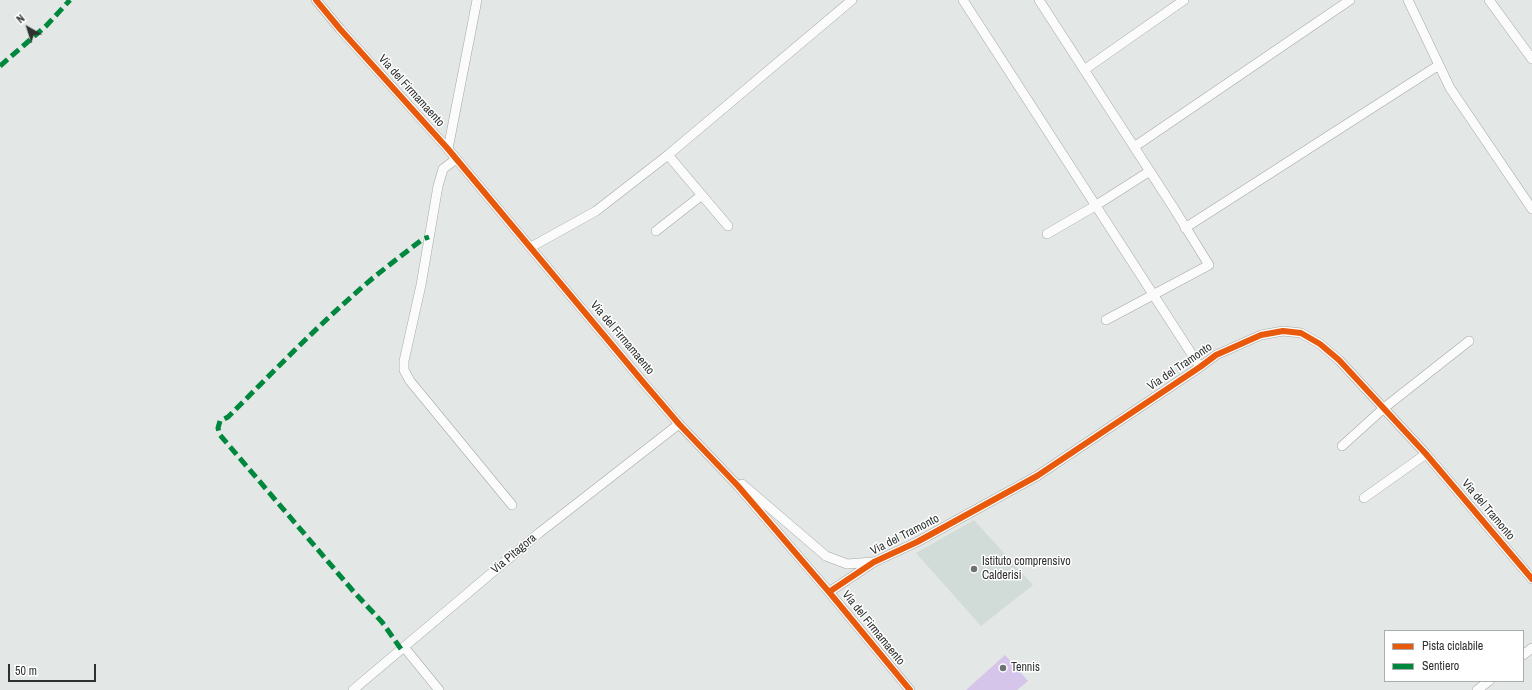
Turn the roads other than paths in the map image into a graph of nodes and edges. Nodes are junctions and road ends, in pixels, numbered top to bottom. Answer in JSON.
{"nodes":[{"id":1,"x":316,"y":0,"type":"edge"},
{"id":2,"x":478,"y":0,"type":"edge"},
{"id":3,"x":852,"y":0,"type":"edge"},
{"id":4,"x":963,"y":0,"type":"edge"},
{"id":5,"x":1039,"y":0,"type":"edge"},
{"id":6,"x":1184,"y":0,"type":"edge"},
{"id":7,"x":1350,"y":0,"type":"edge"},
{"id":8,"x":1408,"y":0,"type":"edge"},
{"id":9,"x":1490,"y":0,"type":"edge"},
{"id":10,"x":1532,"y":59,"type":"edge"},
{"id":11,"x":1439,"y":65,"type":"junction"},
{"id":12,"x":1084,"y":70,"type":"junction"},
{"id":13,"x":1134,"y":147,"type":"junction"},
{"id":14,"x":448,"y":149,"type":"junction"},
{"id":15,"x":668,"y":154,"type":"junction"},
{"id":16,"x":456,"y":159,"type":"junction"},
{"id":17,"x":1150,"y":171,"type":"junction"},
{"id":18,"x":702,"y":195,"type":"junction"},
{"id":19,"x":1095,"y":206,"type":"junction"},
{"id":20,"x":1532,"y":209,"type":"edge"},
{"id":21,"x":728,"y":226,"type":"dead end"},
{"id":22,"x":1186,"y":228,"type":"junction"},
{"id":23,"x":656,"y":231,"type":"dead end"},
{"id":24,"x":1047,"y":234,"type":"dead end"},
{"id":25,"x":531,"y":247,"type":"junction"},
{"id":26,"x":1153,"y":296,"type":"junction"},
{"id":27,"x":1106,"y":320,"type":"dead end"},
{"id":28,"x":1469,"y":341,"type":"dead end"},
{"id":29,"x":1200,"y":367,"type":"junction"},
{"id":30,"x":1384,"y":408,"type":"junction"},
{"id":31,"x":679,"y":424,"type":"junction"},
{"id":32,"x":1342,"y":446,"type":"dead end"},
{"id":33,"x":1426,"y":454,"type":"junction"},
{"id":34,"x":718,"y":465,"type":"junction"},
{"id":35,"x":1364,"y":498,"type":"dead end"},
{"id":36,"x":512,"y":505,"type":"dead end"},
{"id":37,"x":874,"y":562,"type":"junction"},
{"id":38,"x":1532,"y":579,"type":"edge"},
{"id":39,"x":829,"y":592,"type":"junction"},
{"id":40,"x":404,"y":647,"type":"junction"},
{"id":41,"x":1532,"y":648,"type":"edge"},
{"id":42,"x":1524,"y":654,"type":"edge"},
{"id":43,"x":1488,"y":682,"type":"edge"},
{"id":44,"x":353,"y":690,"type":"edge"},
{"id":45,"x":438,"y":690,"type":"edge"},
{"id":46,"x":910,"y":690,"type":"edge"},
{"id":47,"x":1477,"y":690,"type":"edge"}],
"edges":[{"from":1,"to":14,"type":"street","name":"Via del Firmamaento"},
{"from":2,"to":14,"type":"street"},
{"from":3,"to":15,"type":"street"},
{"from":4,"to":19,"type":"street"},
{"from":5,"to":12,"type":"street"},
{"from":6,"to":12,"type":"street"},
{"from":7,"to":13,"type":"street"},
{"from":8,"to":11,"type":"street"},
{"from":9,"to":10,"type":"street"},
{"from":11,"to":20,"type":"street"},
{"from":11,"to":22,"type":"street"},
{"from":12,"to":13,"type":"street"},
{"from":13,"to":17,"type":"street"},
{"from":14,"to":16,"type":"street","name":"Via del Firmamaento"},
{"from":15,"to":18,"type":"street"},
{"from":15,"to":25,"type":"street"},
{"from":16,"to":25,"type":"street","name":"Via del Firmamaento"},
{"from":16,"to":36,"type":"street"},
{"from":17,"to":19,"type":"street"},
{"from":17,"to":22,"type":"street"},
{"from":18,"to":21,"type":"street"},
{"from":18,"to":23,"type":"street"},
{"from":19,"to":24,"type":"street"},
{"from":19,"to":26,"type":"street"},
{"from":22,"to":26,"type":"street"},
{"from":25,"to":31,"type":"street","name":"Via del Firmamaento"},
{"from":26,"to":27,"type":"street"},
{"from":26,"to":29,"type":"street"},
{"from":28,"to":30,"type":"street"},
{"from":29,"to":30,"type":"street","name":"Via del Tramonto"},
{"from":29,"to":37,"type":"street","name":"Via del Tramonto"},
{"from":30,"to":32,"type":"street"},
{"from":30,"to":33,"type":"street","name":"Via del Tramonto"},
{"from":31,"to":34,"type":"street","name":"Via del Firmamaento"},
{"from":31,"to":40,"type":"street","name":"Via Pitagora"},
{"from":33,"to":35,"type":"street"},
{"from":33,"to":38,"type":"street","name":"Via del Tramonto"},
{"from":34,"to":37,"type":"street","name":"Via del Firmamaento"},
{"from":34,"to":39,"type":"street","name":"Via del Firmamaento"},
{"from":37,"to":39,"type":"street","name":"Via del Tramonto"},
{"from":39,"to":46,"type":"street","name":"Via del Firmamaento"},
{"from":40,"to":44,"type":"street","name":"Via Pitagora"},
{"from":40,"to":45,"type":"street"},
{"from":41,"to":42,"type":"street"},
{"from":43,"to":47,"type":"street"}]}
